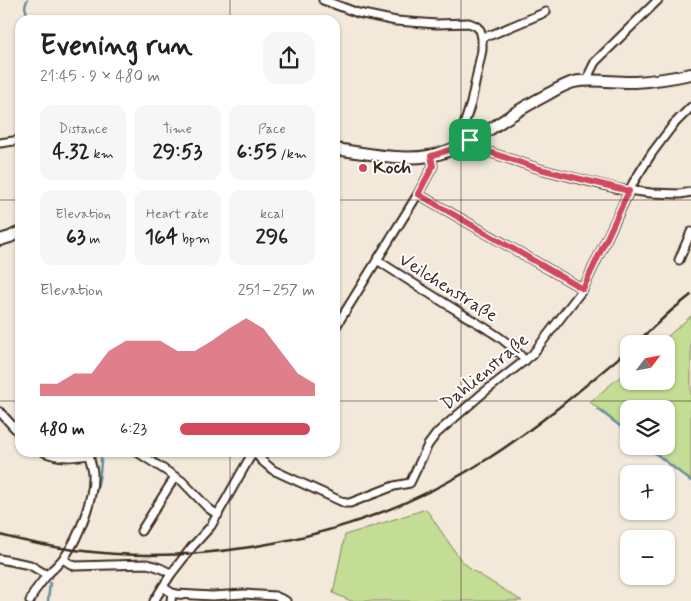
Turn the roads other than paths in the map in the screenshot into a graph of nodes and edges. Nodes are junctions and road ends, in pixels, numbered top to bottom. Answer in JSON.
{"nodes":[{"id":1,"x":323,"y":0,"type":"edge"},
{"id":2,"x":658,"y":0,"type":"edge"},
{"id":3,"x":546,"y":12,"type":"dead end"},
{"id":4,"x":482,"y":37,"type":"junction"},
{"id":5,"x":691,"y":75,"type":"edge"},
{"id":6,"x":588,"y":81,"type":"junction"},
{"id":7,"x":691,"y":107,"type":"edge"},
{"id":8,"x":470,"y":140,"type":"junction"},
{"id":9,"x":15,"y":141,"type":"edge"},
{"id":10,"x":0,"y":143,"type":"edge"},
{"id":11,"x":340,"y":150,"type":"edge"},
{"id":12,"x":431,"y":156,"type":"junction"},
{"id":13,"x":629,"y":191,"type":"junction"},
{"id":14,"x":691,"y":192,"type":"edge"},
{"id":15,"x":418,"y":194,"type":"junction"},
{"id":16,"x":691,"y":232,"type":"edge"},
{"id":17,"x":15,"y":234,"type":"edge"},
{"id":18,"x":0,"y":240,"type":"edge"},
{"id":19,"x":377,"y":260,"type":"junction"},
{"id":20,"x":679,"y":260,"type":"dead end"},
{"id":21,"x":583,"y":289,"type":"junction"},
{"id":22,"x":340,"y":320,"type":"edge"},
{"id":23,"x":526,"y":361,"type":"junction"},
{"id":24,"x":0,"y":412,"type":"edge"},
{"id":25,"x":15,"y":428,"type":"edge"},
{"id":26,"x":91,"y":457,"type":"edge"},
{"id":27,"x":145,"y":457,"type":"edge"},
{"id":28,"x":251,"y":457,"type":"edge"},
{"id":29,"x":259,"y":457,"type":"edge"},
{"id":30,"x":175,"y":477,"type":"junction"},
{"id":31,"x":218,"y":515,"type":"junction"},
{"id":32,"x":141,"y":531,"type":"dead end"},
{"id":33,"x":0,"y":559,"type":"edge"},
{"id":34,"x":63,"y":559,"type":"junction"},
{"id":35,"x":171,"y":574,"type":"junction"},
{"id":36,"x":47,"y":576,"type":"junction"},
{"id":37,"x":162,"y":587,"type":"junction"},
{"id":38,"x":172,"y":593,"type":"junction"},
{"id":39,"x":30,"y":601,"type":"edge"},
{"id":40,"x":154,"y":601,"type":"edge"},
{"id":41,"x":171,"y":601,"type":"edge"},
{"id":42,"x":286,"y":601,"type":"edge"}],
"edges":[{"from":1,"to":4,"type":"street"},
{"from":2,"to":6,"type":"street"},
{"from":3,"to":4,"type":"street"},
{"from":4,"to":8,"type":"street"},
{"from":5,"to":6,"type":"street"},
{"from":6,"to":8,"type":"street"},
{"from":7,"to":13,"type":"street","name":"Dahlienstraße"},
{"from":8,"to":12,"type":"street"},
{"from":8,"to":13,"type":"street"},
{"from":9,"to":10,"type":"street"},
{"from":11,"to":12,"type":"street"},
{"from":12,"to":15,"type":"street"},
{"from":13,"to":14,"type":"street"},
{"from":13,"to":21,"type":"street","name":"Dahlienstraße"},
{"from":15,"to":19,"type":"street"},
{"from":15,"to":21,"type":"street"},
{"from":16,"to":20,"type":"street"},
{"from":17,"to":18,"type":"street"},
{"from":19,"to":22,"type":"street"},
{"from":19,"to":23,"type":"street","name":"Veilchenstraße"},
{"from":21,"to":23,"type":"street","name":"Dahlienstraße"},
{"from":23,"to":29,"type":"street","name":"Dahlienstraße"},
{"from":24,"to":25,"type":"street"},
{"from":26,"to":34,"type":"street"},
{"from":27,"to":30,"type":"street"},
{"from":28,"to":31,"type":"street"},
{"from":30,"to":31,"type":"street"},
{"from":30,"to":32,"type":"street"},
{"from":31,"to":35,"type":"street"},
{"from":33,"to":36,"type":"street"},
{"from":34,"to":35,"type":"street"},
{"from":34,"to":36,"type":"street"},
{"from":35,"to":37,"type":"street"},
{"from":36,"to":39,"type":"street"},
{"from":37,"to":38,"type":"street"},
{"from":37,"to":40,"type":"street"},
{"from":38,"to":41,"type":"street"},
{"from":38,"to":42,"type":"street"}]}
